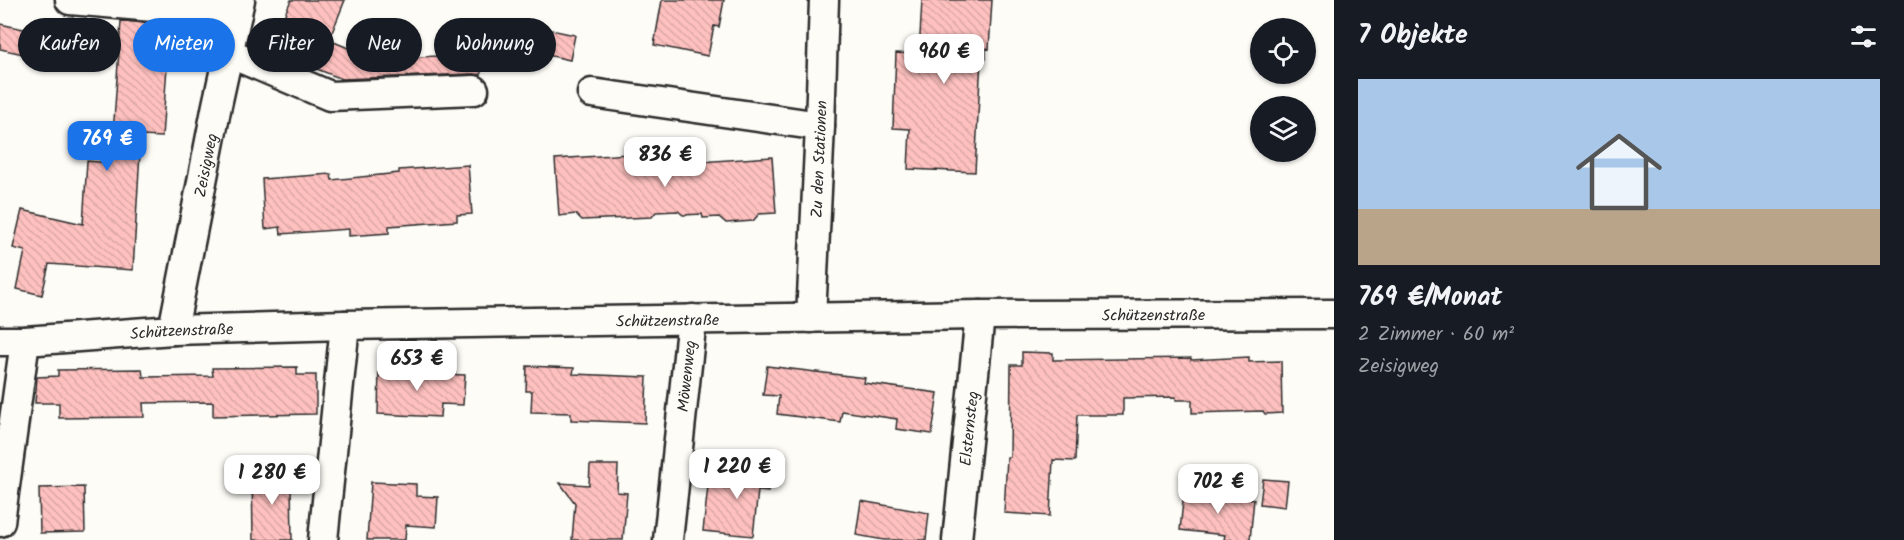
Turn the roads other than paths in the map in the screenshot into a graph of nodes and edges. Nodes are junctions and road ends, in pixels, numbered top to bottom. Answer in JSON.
{"nodes":[{"id":1,"x":70,"y":0,"type":"edge"},
{"id":2,"x":824,"y":0,"type":"edge"},
{"id":3,"x":239,"y":7,"type":"edge"},
{"id":4,"x":235,"y":25,"type":"edge"},
{"id":5,"x":235,"y":56,"type":"edge"},
{"id":6,"x":225,"y":72,"type":"edge"},
{"id":7,"x":474,"y":90,"type":"dead end"},
{"id":8,"x":592,"y":93,"type":"dead end"},
{"id":9,"x":820,"y":126,"type":"junction"},
{"id":10,"x":1334,"y":314,"type":"edge"},
{"id":11,"x":980,"y":315,"type":"junction"},
{"id":12,"x":811,"y":318,"type":"junction"},
{"id":13,"x":692,"y":319,"type":"junction"},
{"id":14,"x":345,"y":325,"type":"junction"},
{"id":15,"x":173,"y":330,"type":"junction"},
{"id":16,"x":12,"y":341,"type":"edge"},
{"id":17,"x":0,"y":522,"type":"edge"},
{"id":18,"x":323,"y":540,"type":"edge"},
{"id":19,"x":668,"y":540,"type":"edge"},
{"id":20,"x":957,"y":540,"type":"edge"}],
"edges":[{"from":1,"to":3,"type":"street"},
{"from":2,"to":9,"type":"street","name":"Zu den Stationen"},
{"from":3,"to":4,"type":"street","name":"Zeisigweg"},
{"from":5,"to":7,"type":"street"},
{"from":6,"to":15,"type":"street","name":"Zeisigweg"},
{"from":8,"to":9,"type":"street"},
{"from":9,"to":12,"type":"street","name":"Zu den Stationen"},
{"from":10,"to":11,"type":"street","name":"Schützenstraße"},
{"from":11,"to":12,"type":"street","name":"Schützenstraße"},
{"from":11,"to":20,"type":"street","name":"Elsternsteg"},
{"from":12,"to":13,"type":"street","name":"Schützenstraße"},
{"from":13,"to":14,"type":"street","name":"Schützenstraße"},
{"from":13,"to":19,"type":"street","name":"Möwenweg"},
{"from":14,"to":15,"type":"street","name":"Schützenstraße"},
{"from":14,"to":18,"type":"street"},
{"from":15,"to":16,"type":"street","name":"Schützenstraße"},
{"from":16,"to":17,"type":"street"}]}
